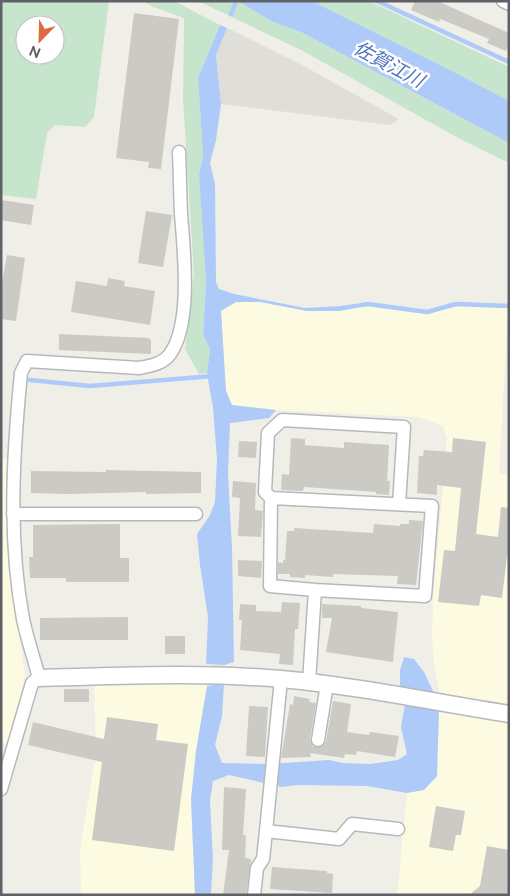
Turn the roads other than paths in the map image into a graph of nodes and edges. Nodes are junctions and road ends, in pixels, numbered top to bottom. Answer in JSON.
{"nodes":[{"id":1,"x":503,"y":1,"type":"edge"},
{"id":2,"x":509,"y":4,"type":"edge"},
{"id":3,"x":179,"y":152,"type":"dead end"},
{"id":4,"x":271,"y":498,"type":"junction"},
{"id":5,"x":399,"y":504,"type":"junction"},
{"id":6,"x":13,"y":514,"type":"junction"},
{"id":7,"x":196,"y":514,"type":"dead end"},
{"id":8,"x":314,"y":590,"type":"junction"},
{"id":9,"x":39,"y":678,"type":"junction"},
{"id":10,"x":281,"y":679,"type":"junction"},
{"id":11,"x":309,"y":682,"type":"junction"},
{"id":12,"x":327,"y":684,"type":"junction"},
{"id":13,"x":509,"y":714,"type":"edge"},
{"id":14,"x":318,"y":740,"type":"dead end"},
{"id":15,"x":1,"y":788,"type":"edge"},
{"id":16,"x":398,"y":829,"type":"dead end"},
{"id":17,"x":266,"y":831,"type":"junction"},
{"id":18,"x":254,"y":895,"type":"edge"}],
"edges":[{"from":1,"to":2,"type":"street"},
{"from":3,"to":6,"type":"street"},
{"from":4,"to":5,"type":"street"},
{"from":4,"to":5,"type":"street"},
{"from":4,"to":8,"type":"street"},
{"from":5,"to":8,"type":"street"},
{"from":6,"to":7,"type":"street"},
{"from":6,"to":9,"type":"street"},
{"from":8,"to":11,"type":"street"},
{"from":9,"to":10,"type":"street"},
{"from":9,"to":15,"type":"street"},
{"from":10,"to":11,"type":"street"},
{"from":10,"to":17,"type":"street"},
{"from":11,"to":12,"type":"street"},
{"from":12,"to":13,"type":"street"},
{"from":12,"to":14,"type":"street"},
{"from":16,"to":17,"type":"street"},
{"from":17,"to":18,"type":"street"}]}
